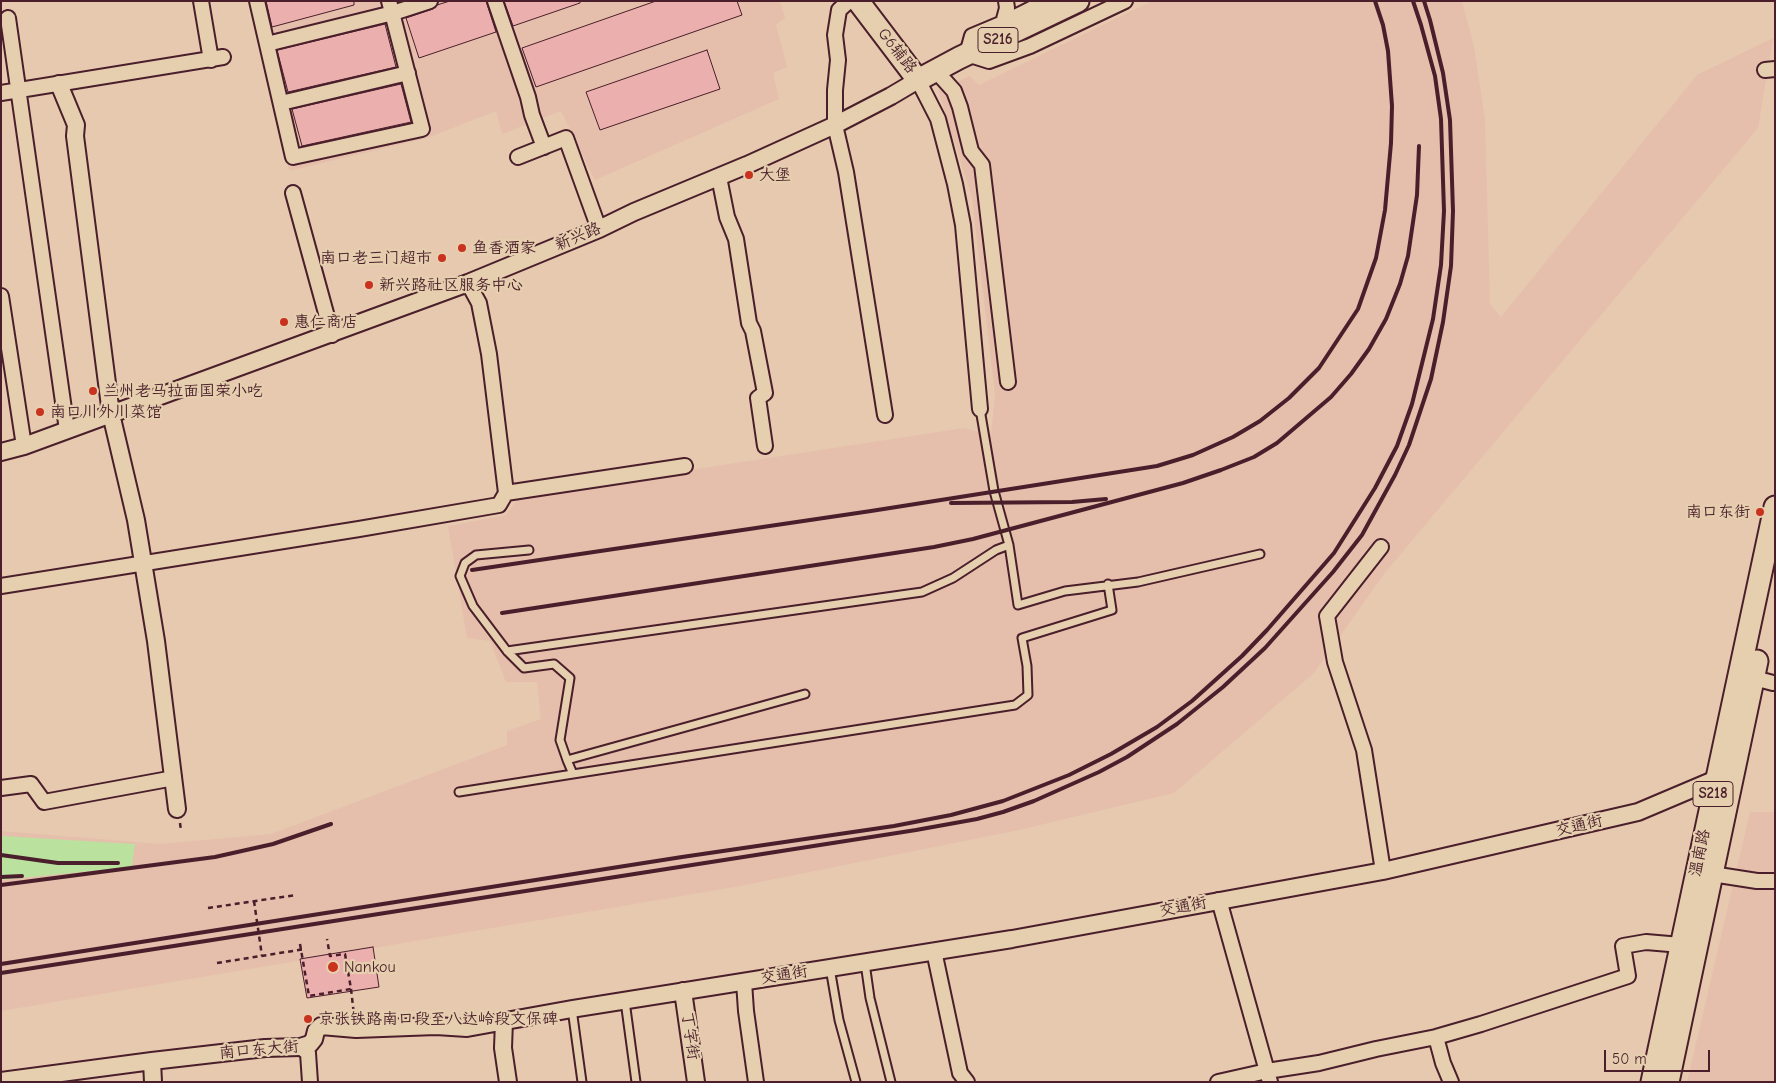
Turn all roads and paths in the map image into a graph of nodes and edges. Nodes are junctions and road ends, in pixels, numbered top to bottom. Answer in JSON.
{"nodes":[{"id":1,"x":201,"y":1,"type":"edge"},
{"id":2,"x":257,"y":1,"type":"edge"},
{"id":3,"x":430,"y":1,"type":"edge"},
{"id":4,"x":495,"y":1,"type":"edge"},
{"id":5,"x":849,"y":1,"type":"edge"},
{"id":6,"x":858,"y":1,"type":"edge"},
{"id":7,"x":1006,"y":1,"type":"edge"},
{"id":8,"x":1047,"y":1,"type":"edge"},
{"id":9,"x":1078,"y":1,"type":"edge"},
{"id":10,"x":1125,"y":1,"type":"edge"},
{"id":11,"x":391,"y":7,"type":"edge"},
{"id":12,"x":8,"y":18,"type":"dead end"},
{"id":13,"x":1003,"y":24,"type":"junction"},
{"id":14,"x":267,"y":44,"type":"junction"},
{"id":15,"x":967,"y":54,"type":"junction"},
{"id":16,"x":408,"y":73,"type":"junction"},
{"id":17,"x":927,"y":75,"type":"junction"},
{"id":18,"x":59,"y":84,"type":"junction"},
{"id":19,"x":18,"y":90,"type":"junction"},
{"id":20,"x":1,"y":93,"type":"edge"},
{"id":21,"x":281,"y":103,"type":"junction"},
{"id":22,"x":835,"y":125,"type":"junction"},
{"id":23,"x":544,"y":147,"type":"junction"},
{"id":24,"x":518,"y":157,"type":"dead end"},
{"id":25,"x":719,"y":177,"type":"junction"},
{"id":26,"x":294,"y":193,"type":"dead end"},
{"id":27,"x":599,"y":229,"type":"junction"},
{"id":28,"x":468,"y":283,"type":"junction"},
{"id":29,"x":1,"y":296,"type":"edge"},
{"id":30,"x":332,"y":335,"type":"dead end"},
{"id":31,"x":1008,"y":382,"type":"dead end"},
{"id":32,"x":980,"y":409,"type":"joint"},
{"id":33,"x":111,"y":414,"type":"junction"},
{"id":34,"x":885,"y":415,"type":"dead end"},
{"id":35,"x":67,"y":430,"type":"junction"},
{"id":36,"x":24,"y":446,"type":"junction"},
{"id":37,"x":765,"y":446,"type":"dead end"},
{"id":38,"x":1,"y":452,"type":"edge"},
{"id":39,"x":685,"y":466,"type":"dead end"},
{"id":40,"x":506,"y":493,"type":"junction"},
{"id":41,"x":1775,"y":507,"type":"edge"},
{"id":42,"x":1009,"y":545,"type":"junction"},
{"id":43,"x":1381,"y":547,"type":"dead end"},
{"id":44,"x":529,"y":550,"type":"dead end"},
{"id":45,"x":1260,"y":554,"type":"dead end"},
{"id":46,"x":143,"y":563,"type":"junction"},
{"id":47,"x":1775,"y":580,"type":"edge"},
{"id":48,"x":1108,"y":584,"type":"junction"},
{"id":49,"x":1,"y":586,"type":"edge"},
{"id":50,"x":507,"y":651,"type":"junction"},
{"id":51,"x":1769,"y":683,"type":"edge"},
{"id":52,"x":805,"y":694,"type":"dead end"},
{"id":53,"x":567,"y":760,"type":"junction"},
{"id":54,"x":573,"y":774,"type":"junction"},
{"id":55,"x":174,"y":778,"type":"junction"},
{"id":56,"x":1724,"y":781,"type":"junction"},
{"id":57,"x":1,"y":788,"type":"edge"},
{"id":58,"x":459,"y":792,"type":"dead end"},
{"id":59,"x":178,"y":809,"type":"dead end"},
{"id":60,"x":1383,"y":870,"type":"junction"},
{"id":61,"x":1712,"y":874,"type":"junction"},
{"id":62,"x":1775,"y":880,"type":"edge"},
{"id":63,"x":296,"y":895,"type":"dead end"},
{"id":64,"x":1219,"y":900,"type":"junction"},
{"id":65,"x":254,"y":901,"type":"junction"},
{"id":66,"x":208,"y":908,"type":"dead end"},
{"id":67,"x":327,"y":939,"type":"dead end"},
{"id":68,"x":300,"y":944,"type":"dead end"},
{"id":69,"x":1681,"y":945,"type":"junction"},
{"id":70,"x":305,"y":949,"type":"dead end"},
{"id":71,"x":934,"y":951,"type":"junction"},
{"id":72,"x":262,"y":956,"type":"junction"},
{"id":73,"x":865,"y":962,"type":"junction"},
{"id":74,"x":217,"y":963,"type":"dead end"},
{"id":75,"x":830,"y":968,"type":"junction"},
{"id":76,"x":744,"y":982,"type":"junction"},
{"id":77,"x":351,"y":989,"type":"junction"},
{"id":78,"x":683,"y":991,"type":"junction"},
{"id":79,"x":625,"y":1000,"type":"junction"},
{"id":80,"x":572,"y":1009,"type":"junction"},
{"id":81,"x":504,"y":1021,"type":"junction"},
{"id":82,"x":356,"y":1029,"type":"junction"},
{"id":83,"x":1436,"y":1037,"type":"junction"},
{"id":84,"x":300,"y":1047,"type":"junction"},
{"id":85,"x":152,"y":1060,"type":"junction"},
{"id":86,"x":1269,"y":1076,"type":"edge"},
{"id":87,"x":1,"y":1081,"type":"edge"},
{"id":88,"x":153,"y":1082,"type":"edge"},
{"id":89,"x":310,"y":1082,"type":"edge"},
{"id":90,"x":508,"y":1082,"type":"edge"},
{"id":91,"x":582,"y":1082,"type":"edge"},
{"id":92,"x":636,"y":1082,"type":"edge"},
{"id":93,"x":696,"y":1082,"type":"edge"},
{"id":94,"x":756,"y":1082,"type":"edge"},
{"id":95,"x":856,"y":1082,"type":"edge"},
{"id":96,"x":891,"y":1082,"type":"edge"},
{"id":97,"x":967,"y":1082,"type":"edge"},
{"id":98,"x":1218,"y":1082,"type":"edge"},
{"id":99,"x":1451,"y":1082,"type":"edge"},
{"id":100,"x":1652,"y":1082,"type":"edge"},
{"id":101,"x":1668,"y":1082,"type":"edge"}],
"edges":[{"from":1,"to":18,"type":"street"},
{"from":2,"to":14,"type":"street"},
{"from":3,"to":11,"type":"street"},
{"from":4,"to":23,"type":"street"},
{"from":5,"to":22,"type":"street"},
{"from":6,"to":17,"type":"main road","name":"G6辅路"},
{"from":7,"to":13,"type":"street"},
{"from":8,"to":13,"type":"street"},
{"from":9,"to":15,"type":"main road","name":"G6辅路","number":"S216"},
{"from":10,"to":15,"type":"street"},
{"from":11,"to":14,"type":"street"},
{"from":11,"to":16,"type":"street"},
{"from":12,"to":19,"type":"street"},
{"from":13,"to":15,"type":"street"},
{"from":14,"to":21,"type":"street"},
{"from":15,"to":17,"type":"main road","name":"G6辅路","number":"S216"},
{"from":16,"to":21,"type":"street"},
{"from":16,"to":21,"type":"street"},
{"from":17,"to":22,"type":"street","name":"新兴路"},
{"from":17,"to":31,"type":"street"},
{"from":17,"to":32,"type":"street"},
{"from":18,"to":19,"type":"street"},
{"from":18,"to":33,"type":"street"},
{"from":19,"to":20,"type":"street"},
{"from":19,"to":35,"type":"street"},
{"from":22,"to":25,"type":"street","name":"新兴路"},
{"from":22,"to":34,"type":"street"},
{"from":23,"to":24,"type":"street"},
{"from":23,"to":27,"type":"street"},
{"from":25,"to":27,"type":"street","name":"新兴路"},
{"from":25,"to":37,"type":"street"},
{"from":26,"to":30,"type":"street"},
{"from":27,"to":28,"type":"street","name":"新兴路"},
{"from":28,"to":33,"type":"street","name":"新兴路"},
{"from":28,"to":40,"type":"street"},
{"from":29,"to":36,"type":"street"},
{"from":32,"to":42,"type":"lane"},
{"from":33,"to":35,"type":"street","name":"新兴路"},
{"from":33,"to":46,"type":"street"},
{"from":35,"to":36,"type":"street","name":"新兴路"},
{"from":36,"to":38,"type":"street","name":"新兴路"},
{"from":39,"to":40,"type":"street"},
{"from":40,"to":46,"type":"street"},
{"from":41,"to":56,"type":"main road","name":"温南路","number":"S218"},
{"from":42,"to":48,"type":"lane"},
{"from":42,"to":50,"type":"lane"},
{"from":43,"to":60,"type":"street"},
{"from":44,"to":50,"type":"lane"},
{"from":45,"to":48,"type":"lane"},
{"from":46,"to":49,"type":"street"},
{"from":46,"to":55,"type":"street"},
{"from":47,"to":51,"type":"main road","name":"温南路","number":"S218"},
{"from":48,"to":54,"type":"lane"},
{"from":50,"to":53,"type":"lane"},
{"from":51,"to":56,"type":"main road","name":"温南路","number":"S218"},
{"from":52,"to":53,"type":"lane"},
{"from":53,"to":54,"type":"lane"},
{"from":54,"to":58,"type":"lane"},
{"from":55,"to":57,"type":"street"},
{"from":55,"to":59,"type":"street"},
{"from":56,"to":60,"type":"street","name":"交通街"},
{"from":56,"to":61,"type":"main road","name":"温南路","number":"S218"},
{"from":56,"to":69,"type":"main road","name":"温南路","number":"S218"},
{"from":60,"to":64,"type":"street","name":"交通街"},
{"from":61,"to":62,"type":"street"},
{"from":61,"to":101,"type":"main road","name":"温南路","number":"S218"},
{"from":63,"to":65,"type":"path"},
{"from":64,"to":71,"type":"street","name":"交通街"},
{"from":64,"to":86,"type":"street"},
{"from":65,"to":66,"type":"path"},
{"from":65,"to":72,"type":"path","bridge":true},
{"from":67,"to":77,"type":"path"},
{"from":68,"to":77,"type":"path"},
{"from":69,"to":83,"type":"street"},
{"from":69,"to":100,"type":"main road","name":"温南路","number":"S218"},
{"from":70,"to":72,"type":"path","bridge":true},
{"from":71,"to":73,"type":"street","name":"交通街"},
{"from":71,"to":97,"type":"street"},
{"from":72,"to":74,"type":"path","bridge":true},
{"from":73,"to":75,"type":"street","name":"交通街"},
{"from":73,"to":96,"type":"lane"},
{"from":75,"to":76,"type":"street","name":"交通街"},
{"from":75,"to":95,"type":"lane"},
{"from":76,"to":78,"type":"street","name":"交通街"},
{"from":76,"to":94,"type":"street"},
{"from":77,"to":82,"type":"path"},
{"from":78,"to":79,"type":"street","name":"交通街"},
{"from":78,"to":93,"type":"street","name":"丁字街"},
{"from":79,"to":80,"type":"street","name":"南口东大街"},
{"from":79,"to":92,"type":"lane"},
{"from":80,"to":81,"type":"street","name":"南口东大街"},
{"from":80,"to":91,"type":"lane"},
{"from":81,"to":82,"type":"street","name":"南口东大街"},
{"from":81,"to":90,"type":"street"},
{"from":82,"to":84,"type":"street","name":"南口东大街"},
{"from":83,"to":86,"type":"street"},
{"from":83,"to":99,"type":"street"},
{"from":84,"to":85,"type":"street","name":"南口东大街"},
{"from":84,"to":89,"type":"street"},
{"from":85,"to":87,"type":"street","name":"南口东大街"},
{"from":85,"to":88,"type":"street"},
{"from":86,"to":98,"type":"street"}]}
